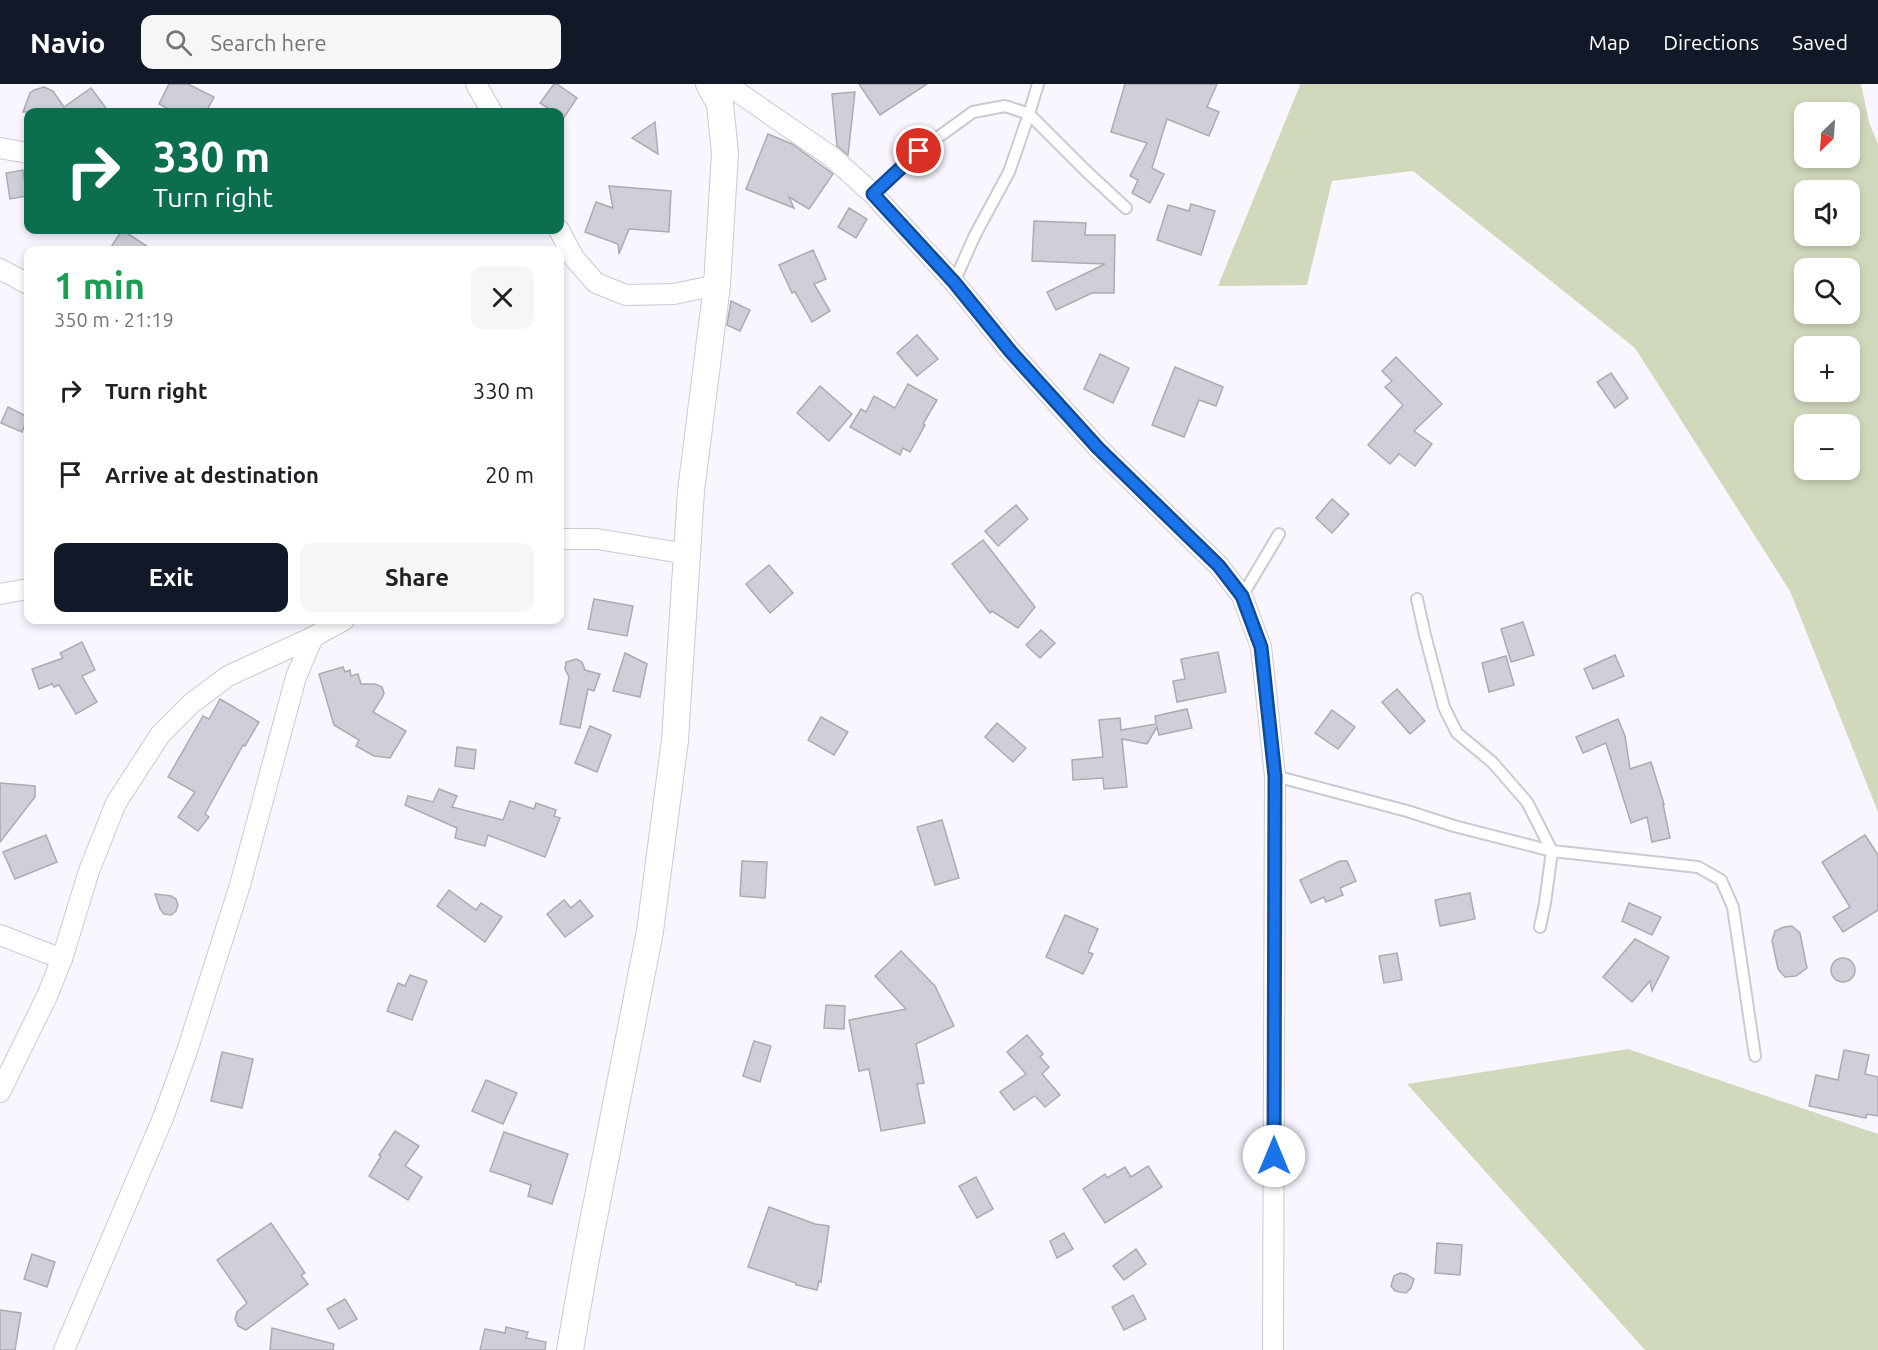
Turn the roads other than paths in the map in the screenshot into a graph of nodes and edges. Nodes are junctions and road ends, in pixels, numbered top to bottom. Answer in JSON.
{"nodes":[{"id":1,"x":476,"y":84,"type":"edge"},
{"id":2,"x":709,"y":84,"type":"edge"},
{"id":3,"x":726,"y":84,"type":"edge"},
{"id":4,"x":1038,"y":84,"type":"edge"},
{"id":5,"x":490,"y":108,"type":"edge"},
{"id":6,"x":1029,"y":114,"type":"junction"},
{"id":7,"x":0,"y":148,"type":"edge"},
{"id":8,"x":24,"y":152,"type":"edge"},
{"id":9,"x":873,"y":194,"type":"junction"},
{"id":10,"x":1126,"y":208,"type":"dead end"},
{"id":11,"x":561,"y":234,"type":"edge"},
{"id":12,"x":0,"y":269,"type":"edge"},
{"id":13,"x":24,"y":282,"type":"edge"},
{"id":14,"x":954,"y":282,"type":"junction"},
{"id":15,"x":717,"y":285,"type":"junction"},
{"id":16,"x":1279,"y":534,"type":"dead end"},
{"id":17,"x":564,"y":539,"type":"edge"},
{"id":18,"x":687,"y":554,"type":"junction"},
{"id":19,"x":24,"y":590,"type":"edge"},
{"id":20,"x":0,"y":594,"type":"edge"},
{"id":21,"x":1242,"y":596,"type":"junction"},
{"id":22,"x":1417,"y":599,"type":"dead end"},
{"id":23,"x":337,"y":624,"type":"edge"},
{"id":24,"x":314,"y":637,"type":"junction"},
{"id":25,"x":1275,"y":776,"type":"junction"},
{"id":26,"x":1552,"y":851,"type":"junction"},
{"id":27,"x":1540,"y":927,"type":"dead end"},
{"id":28,"x":0,"y":935,"type":"edge"},
{"id":29,"x":62,"y":959,"type":"junction"},
{"id":30,"x":1755,"y":1056,"type":"dead end"},
{"id":31,"x":0,"y":1092,"type":"edge"},
{"id":32,"x":1277,"y":1346,"type":"edge"},
{"id":33,"x":64,"y":1350,"type":"edge"},
{"id":34,"x":570,"y":1350,"type":"edge"}],
"edges":[{"from":1,"to":5,"type":"street"},
{"from":2,"to":15,"type":"street"},
{"from":3,"to":9,"type":"street"},
{"from":4,"to":6,"type":"lane"},
{"from":6,"to":9,"type":"lane"},
{"from":6,"to":10,"type":"lane"},
{"from":6,"to":14,"type":"lane"},
{"from":7,"to":8,"type":"street"},
{"from":9,"to":14,"type":"street"},
{"from":11,"to":15,"type":"street"},
{"from":12,"to":13,"type":"street"},
{"from":14,"to":21,"type":"street"},
{"from":15,"to":18,"type":"street"},
{"from":16,"to":21,"type":"lane"},
{"from":17,"to":18,"type":"street"},
{"from":18,"to":34,"type":"street"},
{"from":19,"to":20,"type":"street"},
{"from":21,"to":25,"type":"street"},
{"from":22,"to":26,"type":"lane"},
{"from":23,"to":24,"type":"street"},
{"from":24,"to":29,"type":"street"},
{"from":24,"to":33,"type":"street"},
{"from":25,"to":26,"type":"lane"},
{"from":25,"to":32,"type":"street"},
{"from":26,"to":27,"type":"lane"},
{"from":26,"to":30,"type":"lane"},
{"from":28,"to":29,"type":"street"},
{"from":29,"to":31,"type":"street"}]}
